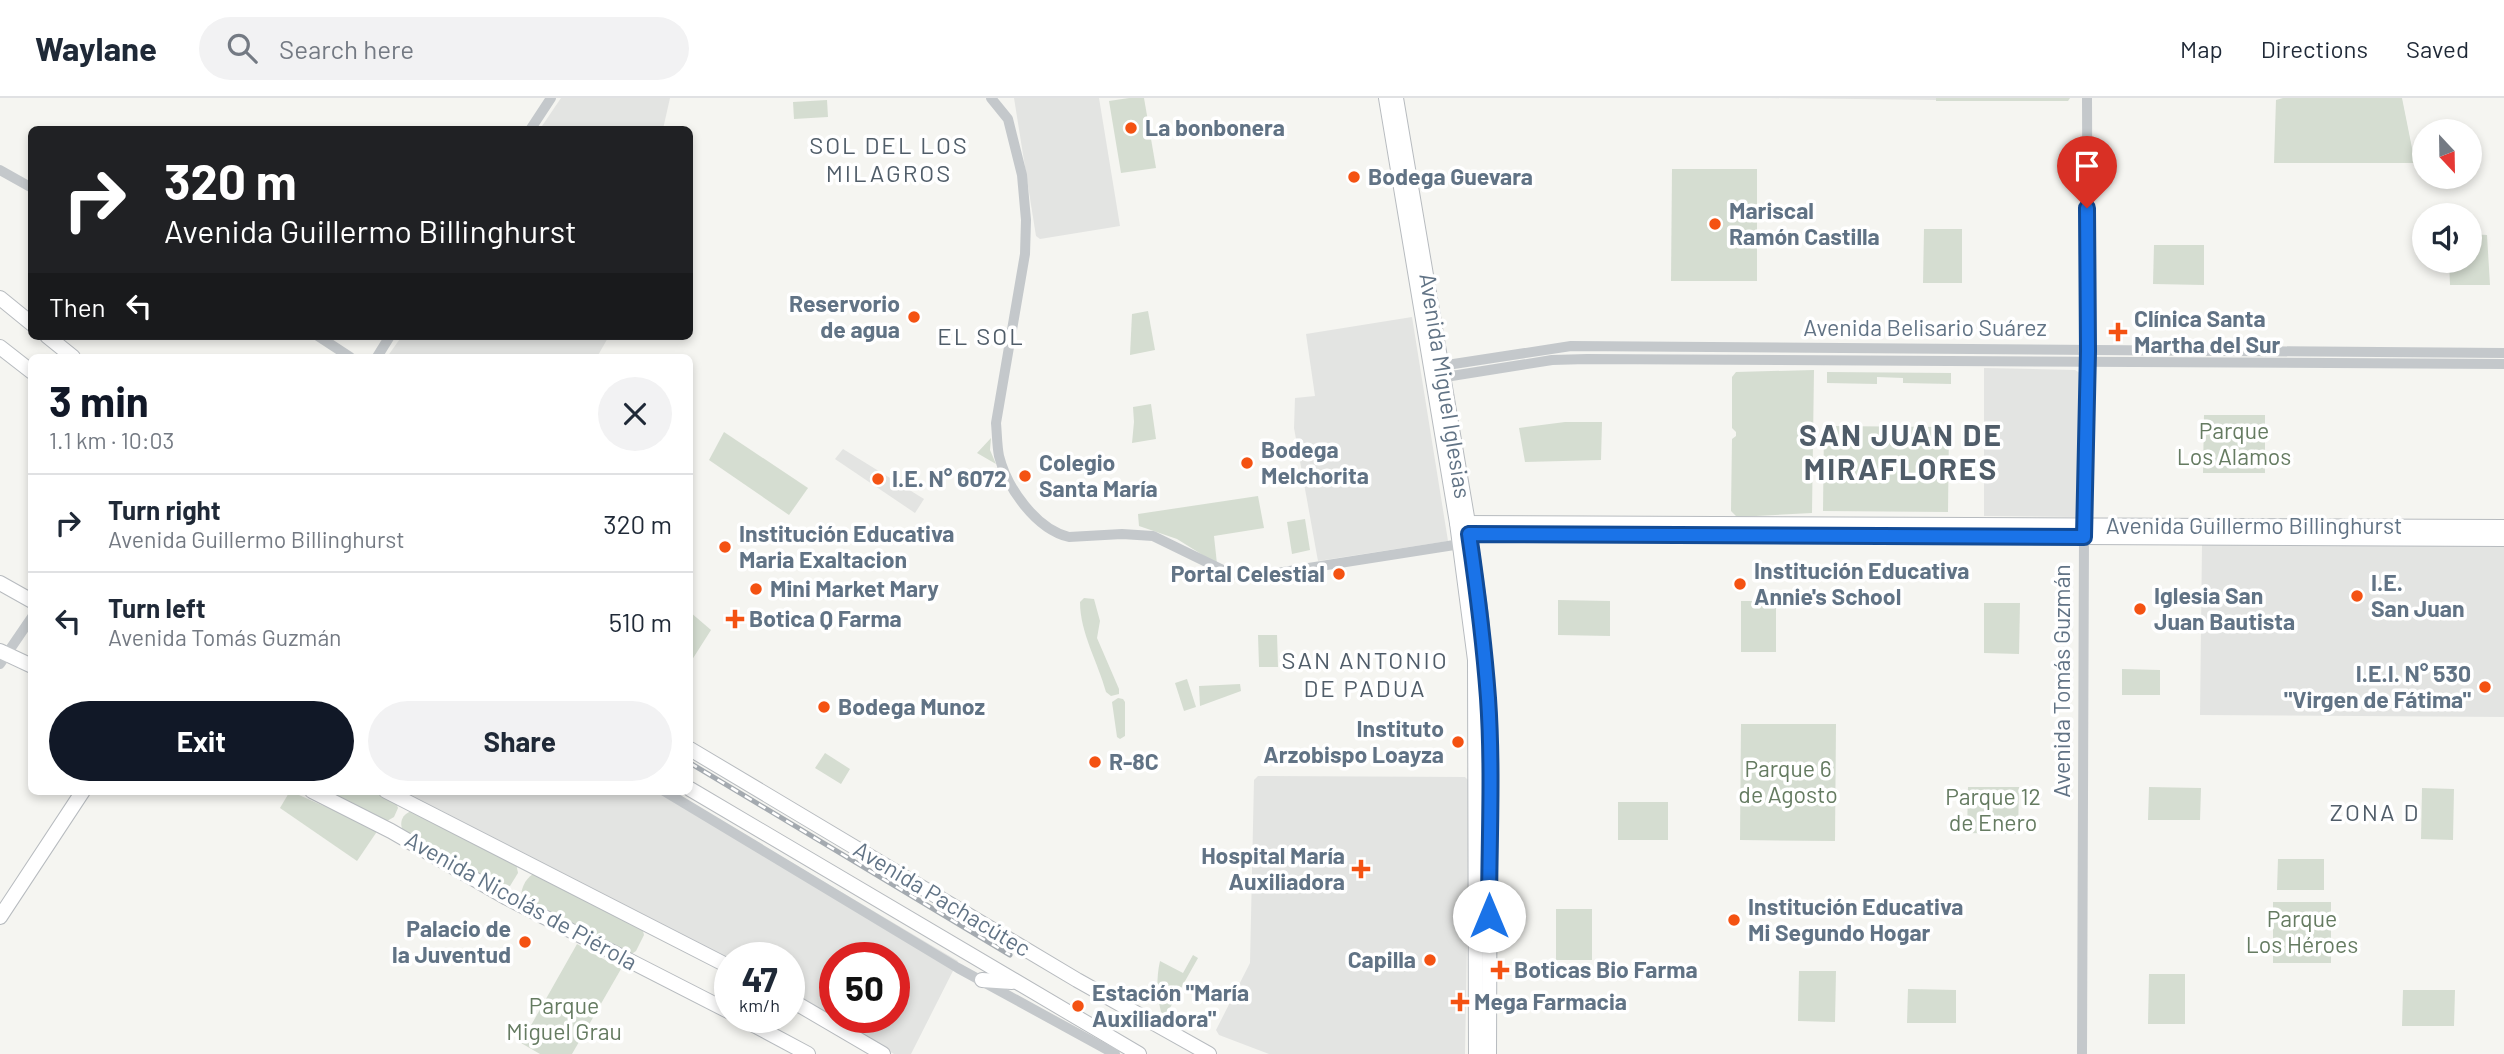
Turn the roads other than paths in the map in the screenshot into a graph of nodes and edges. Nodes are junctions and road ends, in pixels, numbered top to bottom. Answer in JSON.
{"nodes":[{"id":1,"x":551,"y":98,"type":"edge"},
{"id":2,"x":991,"y":98,"type":"edge"},
{"id":3,"x":1385,"y":98,"type":"edge"},
{"id":4,"x":1396,"y":98,"type":"edge"},
{"id":5,"x":2087,"y":98,"type":"edge"},
{"id":6,"x":533,"y":126,"type":"edge"},
{"id":7,"x":0,"y":170,"type":"edge"},
{"id":8,"x":28,"y":186,"type":"edge"},
{"id":9,"x":0,"y":298,"type":"edge"},
{"id":10,"x":28,"y":321,"type":"edge"},
{"id":11,"x":52,"y":340,"type":"edge"},
{"id":12,"x":324,"y":340,"type":"edge"},
{"id":13,"x":0,"y":347,"type":"edge"},
{"id":14,"x":2504,"y":353,"type":"edge"},
{"id":15,"x":69,"y":354,"type":"edge"},
{"id":16,"x":345,"y":354,"type":"edge"},
{"id":17,"x":2088,"y":356,"type":"junction"},
{"id":18,"x":2504,"y":364,"type":"edge"},
{"id":19,"x":28,"y":369,"type":"edge"},
{"id":20,"x":1437,"y":372,"type":"junction"},
{"id":21,"x":2504,"y":527,"type":"edge"},
{"id":22,"x":2084,"y":531,"type":"junction"},
{"id":23,"x":1464,"y":534,"type":"junction"},
{"id":24,"x":2504,"y":539,"type":"edge"},
{"id":25,"x":0,"y":583,"type":"edge"},
{"id":26,"x":28,"y":599,"type":"edge"},
{"id":27,"x":28,"y":622,"type":"edge"},
{"id":28,"x":2,"y":656,"type":"edge"},
{"id":29,"x":28,"y":665,"type":"edge"},
{"id":30,"x":693,"y":751,"type":"edge"},
{"id":31,"x":693,"y":791,"type":"edge"},
{"id":32,"x":80,"y":795,"type":"edge"},
{"id":33,"x":320,"y":795,"type":"edge"},
{"id":34,"x":394,"y":795,"type":"edge"},
{"id":35,"x":671,"y":795,"type":"edge"},
{"id":36,"x":0,"y":916,"type":"edge"},
{"id":37,"x":714,"y":959,"type":"edge"},
{"id":38,"x":982,"y":980,"type":"junction"},
{"id":39,"x":1017,"y":983,"type":"junction"},
{"id":40,"x":714,"y":1004,"type":"edge"},
{"id":41,"x":805,"y":1008,"type":"edge"},
{"id":42,"x":1070,"y":1014,"type":"junction"},
{"id":43,"x":1482,"y":1029,"type":"junction"},
{"id":44,"x":768,"y":1033,"type":"edge"},
{"id":45,"x":1081,"y":1035,"type":"junction"},
{"id":46,"x":808,"y":1054,"type":"edge"},
{"id":47,"x":883,"y":1054,"type":"edge"},
{"id":48,"x":1115,"y":1054,"type":"edge"},
{"id":49,"x":1139,"y":1054,"type":"edge"},
{"id":50,"x":1209,"y":1054,"type":"edge"},
{"id":51,"x":1476,"y":1054,"type":"edge"},
{"id":52,"x":1489,"y":1054,"type":"edge"},
{"id":53,"x":2082,"y":1054,"type":"edge"}],
"edges":[{"from":1,"to":6,"type":"street"},
{"from":2,"to":23,"type":"street"},
{"from":3,"to":20,"type":"main road","name":"Avenida Miguel Iglesias"},
{"from":4,"to":20,"type":"main road","name":"Avenida Miguel Iglesias"},
{"from":5,"to":17,"type":"street","name":"Avenida Tomás Guzmán"},
{"from":7,"to":8,"type":"street"},
{"from":9,"to":10,"type":"main road"},
{"from":11,"to":15,"type":"main road"},
{"from":12,"to":16,"type":"street"},
{"from":13,"to":19,"type":"main road"},
{"from":14,"to":17,"type":"street","name":"Avenida Belisario Suárez"},
{"from":17,"to":18,"type":"street","name":"Avenida Belisario Suárez"},
{"from":17,"to":20,"type":"street","name":"Avenida Belisario Suárez"},
{"from":17,"to":22,"type":"street","name":"Avenida Tomás Guzmán"},
{"from":20,"to":23,"type":"main road","name":"Avenida Miguel Iglesias"},
{"from":21,"to":22,"type":"main road","name":"Avenida Guillermo Billinghurst"},
{"from":22,"to":23,"type":"main road","name":"Avenida Guillermo Billinghurst"},
{"from":22,"to":24,"type":"main road","name":"Avenida Guillermo Billinghurst"},
{"from":22,"to":53,"type":"street","name":"Avenida Tomás Guzmán"},
{"from":23,"to":43,"type":"main road","name":"Avenida Miguel Iglesias"},
{"from":25,"to":26,"type":"main road"},
{"from":27,"to":28,"type":"street"},
{"from":28,"to":29,"type":"main road"},
{"from":30,"to":50,"type":"main road","name":"Avenida Pachacútec"},
{"from":31,"to":39,"type":"main road","name":"Avenida Pachacútec"},
{"from":32,"to":36,"type":"main road"},
{"from":33,"to":40,"type":"main road","name":"Avenida Nicolás de Piérola"},
{"from":34,"to":37,"type":"main road","name":"Avenida Nicolás de Piérola"},
{"from":35,"to":38,"type":"street"},
{"from":38,"to":39,"type":"main road"},
{"from":38,"to":45,"type":"street"},
{"from":39,"to":42,"type":"main road","name":"Avenida Pachacútec"},
{"from":41,"to":47,"type":"main road"},
{"from":42,"to":45,"type":"main road"},
{"from":42,"to":49,"type":"main road","name":"Avenida Pachacútec"},
{"from":43,"to":51,"type":"main road","name":"Avenida Miguel Iglesias"},
{"from":43,"to":52,"type":"main road","name":"Avenida Miguel Iglesias"},
{"from":44,"to":46,"type":"main road"},
{"from":45,"to":48,"type":"street"}]}
